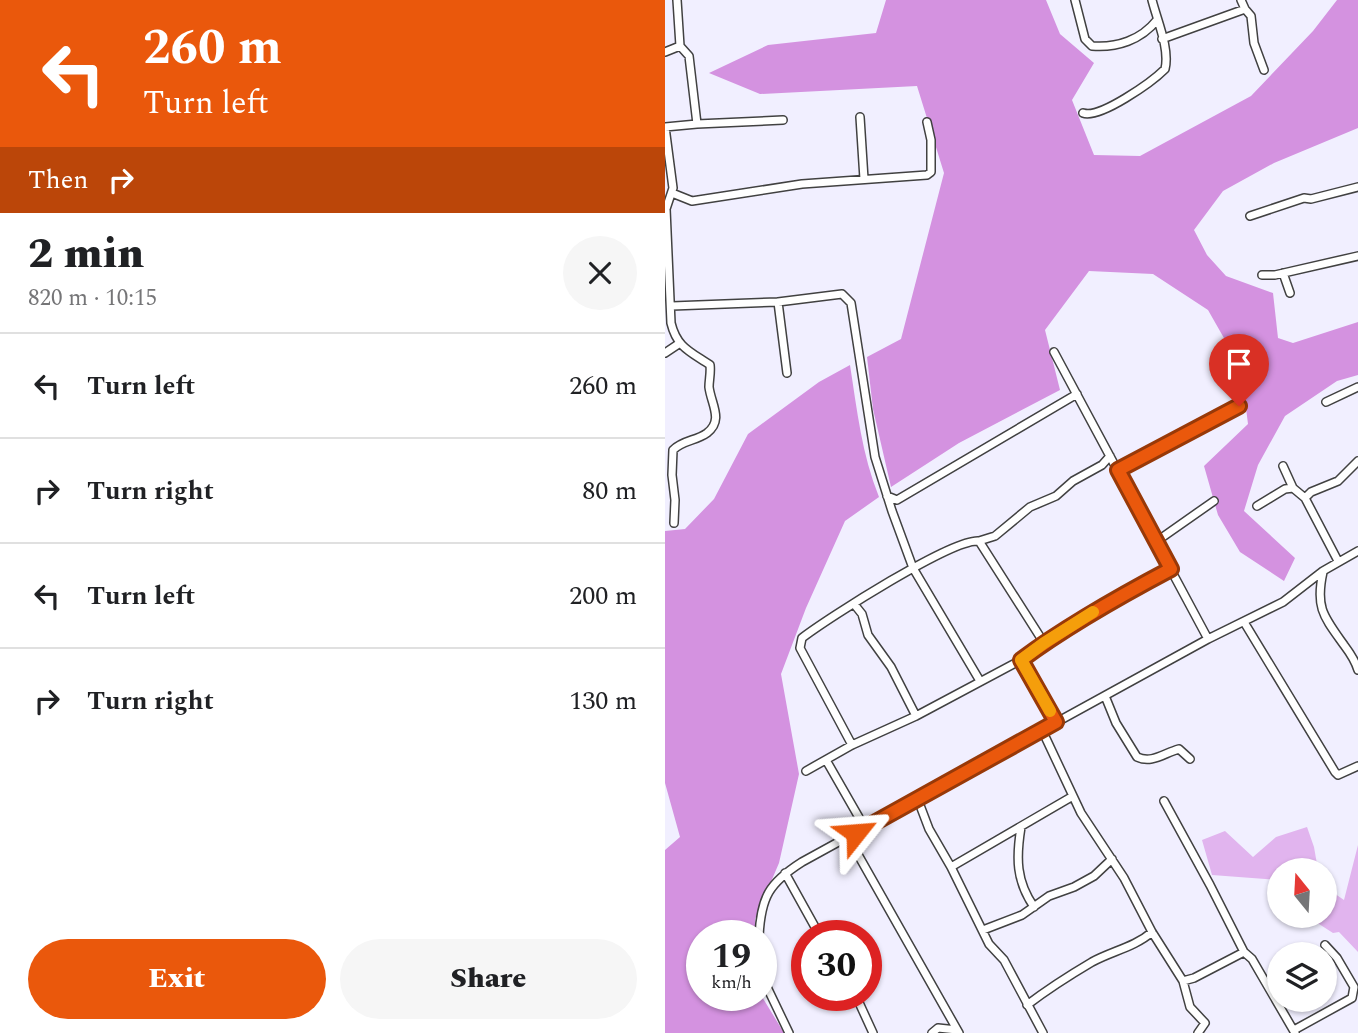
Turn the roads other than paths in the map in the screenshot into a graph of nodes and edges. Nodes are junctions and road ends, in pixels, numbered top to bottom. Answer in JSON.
{"nodes":[{"id":1,"x":677,"y":0,"type":"edge"},
{"id":2,"x":1075,"y":0,"type":"edge"},
{"id":3,"x":1152,"y":0,"type":"edge"},
{"id":4,"x":1241,"y":0,"type":"edge"},
{"id":5,"x":1245,"y":9,"type":"junction"},
{"id":6,"x":1157,"y":20,"type":"junction"},
{"id":7,"x":1162,"y":39,"type":"junction"},
{"id":8,"x":680,"y":46,"type":"junction"},
{"id":9,"x":665,"y":52,"type":"edge"},
{"id":10,"x":1264,"y":70,"type":"dead end"},
{"id":11,"x":1083,"y":113,"type":"dead end"},
{"id":12,"x":860,"y":117,"type":"dead end"},
{"id":13,"x":783,"y":120,"type":"dead end"},
{"id":14,"x":927,"y":122,"type":"dead end"},
{"id":15,"x":698,"y":124,"type":"junction"},
{"id":16,"x":665,"y":127,"type":"edge"},
{"id":17,"x":865,"y":179,"type":"junction"},
{"id":18,"x":1358,"y":187,"type":"edge"},
{"id":19,"x":669,"y":198,"type":"edge"},
{"id":20,"x":1250,"y":216,"type":"dead end"},
{"id":21,"x":1358,"y":256,"type":"edge"},
{"id":22,"x":1283,"y":273,"type":"junction"},
{"id":23,"x":1262,"y":275,"type":"dead end"},
{"id":24,"x":1290,"y":293,"type":"dead end"},
{"id":25,"x":778,"y":302,"type":"junction"},
{"id":26,"x":672,"y":306,"type":"junction"},
{"id":27,"x":680,"y":343,"type":"junction"},
{"id":28,"x":1054,"y":352,"type":"dead end"},
{"id":29,"x":665,"y":353,"type":"edge"},
{"id":30,"x":787,"y":373,"type":"dead end"},
{"id":31,"x":1358,"y":387,"type":"edge"},
{"id":32,"x":1077,"y":394,"type":"junction"},
{"id":33,"x":1326,"y":402,"type":"dead end"},
{"id":34,"x":1239,"y":406,"type":"dead end"},
{"id":35,"x":1110,"y":456,"type":"junction"},
{"id":36,"x":1358,"y":461,"type":"edge"},
{"id":37,"x":1283,"y":466,"type":"dead end"},
{"id":38,"x":1118,"y":470,"type":"junction"},
{"id":39,"x":1293,"y":488,"type":"junction"},
{"id":40,"x":887,"y":496,"type":"junction"},
{"id":41,"x":1305,"y":498,"type":"junction"},
{"id":42,"x":1214,"y":501,"type":"dead end"},
{"id":43,"x":1257,"y":506,"type":"dead end"},
{"id":44,"x":674,"y":523,"type":"dead end"},
{"id":45,"x":979,"y":541,"type":"junction"},
{"id":46,"x":1157,"y":541,"type":"junction"},
{"id":47,"x":1358,"y":551,"type":"edge"},
{"id":48,"x":1338,"y":561,"type":"junction"},
{"id":49,"x":913,"y":568,"type":"junction"},
{"id":50,"x":1171,"y":569,"type":"junction"},
{"id":51,"x":1323,"y":571,"type":"junction"},
{"id":52,"x":854,"y":604,"type":"junction"},
{"id":53,"x":1244,"y":622,"type":"junction"},
{"id":54,"x":1209,"y":639,"type":"junction"},
{"id":55,"x":1044,"y":643,"type":"junction"},
{"id":56,"x":1358,"y":648,"type":"edge"},
{"id":57,"x":1346,"y":649,"type":"junction"},
{"id":58,"x":1021,"y":660,"type":"junction"},
{"id":59,"x":1358,"y":670,"type":"edge"},
{"id":60,"x":980,"y":681,"type":"junction"},
{"id":61,"x":1105,"y":696,"type":"junction"},
{"id":62,"x":916,"y":716,"type":"junction"},
{"id":63,"x":1056,"y":722,"type":"junction"},
{"id":64,"x":1042,"y":730,"type":"junction"},
{"id":65,"x":852,"y":745,"type":"junction"},
{"id":66,"x":1190,"y":759,"type":"dead end"},
{"id":67,"x":826,"y":760,"type":"junction"},
{"id":68,"x":1358,"y":766,"type":"edge"},
{"id":69,"x":806,"y":771,"type":"dead end"},
{"id":70,"x":1073,"y":796,"type":"junction"},
{"id":71,"x":918,"y":800,"type":"junction"},
{"id":72,"x":1164,"y":801,"type":"dead end"},
{"id":73,"x":1021,"y":827,"type":"junction"},
{"id":74,"x":865,"y":828,"type":"junction"},
{"id":75,"x":848,"y":837,"type":"junction"},
{"id":76,"x":1112,"y":859,"type":"junction"},
{"id":77,"x":951,"y":867,"type":"junction"},
{"id":78,"x":785,"y":873,"type":"junction"},
{"id":79,"x":1034,"y":907,"type":"junction"},
{"id":80,"x":762,"y":920,"type":"edge"},
{"id":81,"x":811,"y":920,"type":"edge"},
{"id":82,"x":983,"y":930,"type":"junction"},
{"id":83,"x":1152,"y":932,"type":"junction"},
{"id":84,"x":1244,"y":952,"type":"junction"},
{"id":85,"x":1337,"y":958,"type":"edge"},
{"id":86,"x":1183,"y":981,"type":"junction"},
{"id":87,"x":1355,"y":1001,"type":"edge"},
{"id":88,"x":1027,"y":1005,"type":"junction"},
{"id":89,"x":777,"y":1008,"type":"edge"},
{"id":90,"x":863,"y":1011,"type":"edge"},
{"id":91,"x":958,"y":1031,"type":"edge"},
{"id":92,"x":1295,"y":1032,"type":"edge"},
{"id":93,"x":789,"y":1033,"type":"edge"},
{"id":94,"x":873,"y":1033,"type":"edge"},
{"id":95,"x":932,"y":1033,"type":"edge"},
{"id":96,"x":1043,"y":1033,"type":"edge"},
{"id":97,"x":1198,"y":1033,"type":"edge"}],
"edges":[{"from":1,"to":8,"type":"street"},
{"from":2,"to":6,"type":"street"},
{"from":3,"to":6,"type":"street"},
{"from":4,"to":5,"type":"street"},
{"from":5,"to":7,"type":"street"},
{"from":5,"to":10,"type":"street"},
{"from":6,"to":7,"type":"street"},
{"from":7,"to":11,"type":"street"},
{"from":8,"to":9,"type":"street"},
{"from":8,"to":15,"type":"street"},
{"from":12,"to":17,"type":"street"},
{"from":13,"to":15,"type":"street"},
{"from":14,"to":17,"type":"street"},
{"from":15,"to":16,"type":"street"},
{"from":16,"to":19,"type":"street"},
{"from":17,"to":19,"type":"street"},
{"from":18,"to":20,"type":"street"},
{"from":19,"to":26,"type":"street"},
{"from":21,"to":22,"type":"street"},
{"from":22,"to":23,"type":"street"},
{"from":22,"to":24,"type":"street"},
{"from":25,"to":26,"type":"street"},
{"from":25,"to":30,"type":"street"},
{"from":25,"to":40,"type":"street"},
{"from":26,"to":27,"type":"street"},
{"from":27,"to":29,"type":"street"},
{"from":27,"to":44,"type":"street"},
{"from":28,"to":32,"type":"street"},
{"from":31,"to":33,"type":"street"},
{"from":32,"to":35,"type":"street"},
{"from":32,"to":40,"type":"street"},
{"from":34,"to":38,"type":"street"},
{"from":35,"to":38,"type":"street"},
{"from":35,"to":45,"type":"street"},
{"from":36,"to":41,"type":"street"},
{"from":37,"to":39,"type":"street"},
{"from":38,"to":46,"type":"street"},
{"from":39,"to":41,"type":"street"},
{"from":39,"to":43,"type":"street"},
{"from":40,"to":49,"type":"street"},
{"from":41,"to":48,"type":"street"},
{"from":42,"to":46,"type":"street"},
{"from":45,"to":49,"type":"street"},
{"from":45,"to":55,"type":"street"},
{"from":46,"to":50,"type":"street"},
{"from":47,"to":48,"type":"street"},
{"from":48,"to":51,"type":"street"},
{"from":49,"to":52,"type":"street"},
{"from":49,"to":60,"type":"street"},
{"from":50,"to":54,"type":"street"},
{"from":50,"to":55,"type":"street"},
{"from":51,"to":53,"type":"street"},
{"from":51,"to":57,"type":"street"},
{"from":52,"to":62,"type":"street"},
{"from":52,"to":65,"type":"street"},
{"from":53,"to":54,"type":"street"},
{"from":53,"to":68,"type":"street"},
{"from":54,"to":61,"type":"street"},
{"from":55,"to":58,"type":"street"},
{"from":56,"to":57,"type":"street"},
{"from":57,"to":59,"type":"street"},
{"from":58,"to":60,"type":"street"},
{"from":58,"to":63,"type":"street"},
{"from":60,"to":62,"type":"street"},
{"from":61,"to":63,"type":"street"},
{"from":61,"to":66,"type":"street"},
{"from":62,"to":65,"type":"street"},
{"from":63,"to":64,"type":"street"},
{"from":64,"to":70,"type":"street"},
{"from":64,"to":71,"type":"street"},
{"from":65,"to":67,"type":"street"},
{"from":67,"to":69,"type":"street"},
{"from":67,"to":74,"type":"street"},
{"from":70,"to":73,"type":"street"},
{"from":70,"to":76,"type":"street"},
{"from":71,"to":74,"type":"street"},
{"from":71,"to":77,"type":"street"},
{"from":72,"to":84,"type":"street"},
{"from":73,"to":77,"type":"street"},
{"from":73,"to":79,"type":"street"},
{"from":74,"to":75,"type":"street"},
{"from":75,"to":78,"type":"street"},
{"from":75,"to":91,"type":"street"},
{"from":76,"to":79,"type":"street"},
{"from":76,"to":83,"type":"street"},
{"from":77,"to":82,"type":"street"},
{"from":78,"to":80,"type":"street"},
{"from":78,"to":81,"type":"street"},
{"from":79,"to":82,"type":"street"},
{"from":82,"to":88,"type":"street"},
{"from":83,"to":86,"type":"street"},
{"from":83,"to":88,"type":"street"},
{"from":84,"to":86,"type":"street"},
{"from":84,"to":92,"type":"street"},
{"from":85,"to":87,"type":"street"},
{"from":86,"to":97,"type":"street"},
{"from":87,"to":92,"type":"street"},
{"from":88,"to":96,"type":"street"},
{"from":89,"to":93,"type":"street"},
{"from":90,"to":94,"type":"street"},
{"from":91,"to":95,"type":"street"}]}
